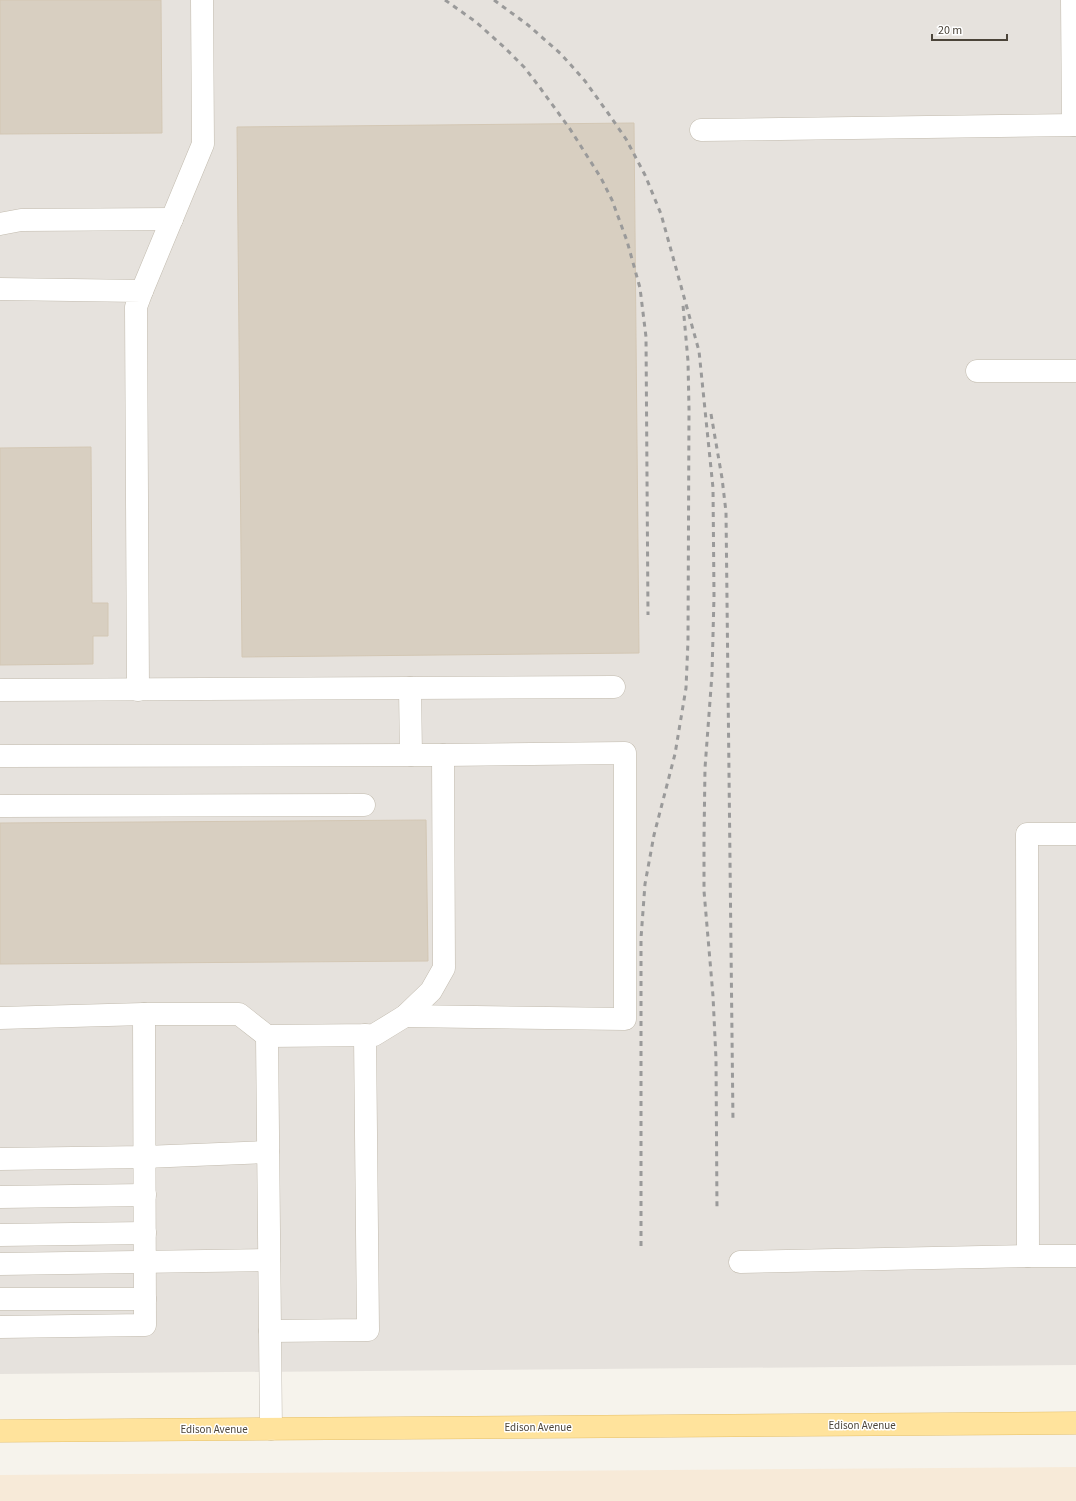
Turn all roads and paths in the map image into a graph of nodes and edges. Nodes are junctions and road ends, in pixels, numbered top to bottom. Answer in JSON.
{"nodes":[{"id":1,"x":202,"y":0,"type":"edge"},
{"id":2,"x":1072,"y":0,"type":"edge"},
{"id":3,"x":1075,"y":125,"type":"edge"},
{"id":4,"x":701,"y":130,"type":"dead end"},
{"id":5,"x":172,"y":219,"type":"junction"},
{"id":6,"x":0,"y":224,"type":"edge"},
{"id":7,"x":0,"y":289,"type":"edge"},
{"id":8,"x":142,"y":291,"type":"junction"},
{"id":9,"x":977,"y":371,"type":"dead end"},
{"id":10,"x":1076,"y":371,"type":"edge"},
{"id":11,"x":614,"y":687,"type":"dead end"},
{"id":12,"x":410,"y":688,"type":"junction"},
{"id":13,"x":0,"y":690,"type":"edge"},
{"id":14,"x":138,"y":690,"type":"junction"},
{"id":15,"x":411,"y":755,"type":"junction"},
{"id":16,"x":443,"y":755,"type":"junction"},
{"id":17,"x":0,"y":756,"type":"edge"},
{"id":18,"x":364,"y":804,"type":"dead end"},
{"id":19,"x":0,"y":806,"type":"edge"},
{"id":20,"x":1076,"y":834,"type":"edge"},
{"id":21,"x":144,"y":1014,"type":"junction"},
{"id":22,"x":405,"y":1016,"type":"junction"},
{"id":23,"x":0,"y":1018,"type":"edge"},
{"id":24,"x":365,"y":1035,"type":"junction"},
{"id":25,"x":267,"y":1036,"type":"junction"},
{"id":26,"x":268,"y":1152,"type":"junction"},
{"id":27,"x":145,"y":1157,"type":"junction"},
{"id":28,"x":0,"y":1159,"type":"edge"},
{"id":29,"x":145,"y":1195,"type":"junction"},
{"id":30,"x":0,"y":1197,"type":"edge"},
{"id":31,"x":145,"y":1234,"type":"junction"},
{"id":32,"x":0,"y":1235,"type":"edge"},
{"id":33,"x":1028,"y":1256,"type":"junction"},
{"id":34,"x":1076,"y":1256,"type":"edge"},
{"id":35,"x":269,"y":1260,"type":"junction"},
{"id":36,"x":740,"y":1262,"type":"dead end"},
{"id":37,"x":145,"y":1263,"type":"junction"},
{"id":38,"x":0,"y":1264,"type":"edge"},
{"id":39,"x":0,"y":1299,"type":"edge"},
{"id":40,"x":146,"y":1299,"type":"junction"},
{"id":41,"x":0,"y":1326,"type":"edge"},
{"id":42,"x":270,"y":1331,"type":"junction"},
{"id":43,"x":1076,"y":1423,"type":"edge"},
{"id":44,"x":271,"y":1429,"type":"junction"},
{"id":45,"x":0,"y":1431,"type":"edge"}],
"edges":[{"from":1,"to":5,"type":"lane"},
{"from":2,"to":3,"type":"lane"},
{"from":3,"to":4,"type":"lane"},
{"from":5,"to":6,"type":"lane"},
{"from":5,"to":8,"type":"lane"},
{"from":7,"to":8,"type":"lane"},
{"from":8,"to":14,"type":"lane"},
{"from":9,"to":10,"type":"lane"},
{"from":11,"to":12,"type":"lane"},
{"from":12,"to":14,"type":"lane"},
{"from":12,"to":15,"type":"lane"},
{"from":13,"to":14,"type":"lane"},
{"from":15,"to":16,"type":"lane"},
{"from":15,"to":17,"type":"lane"},
{"from":16,"to":22,"type":"lane"},
{"from":16,"to":22,"type":"lane"},
{"from":18,"to":19,"type":"lane"},
{"from":20,"to":33,"type":"lane"},
{"from":21,"to":23,"type":"lane"},
{"from":21,"to":25,"type":"lane"},
{"from":21,"to":27,"type":"lane"},
{"from":22,"to":24,"type":"lane"},
{"from":24,"to":25,"type":"lane"},
{"from":24,"to":42,"type":"lane"},
{"from":25,"to":26,"type":"lane"},
{"from":26,"to":27,"type":"lane"},
{"from":26,"to":35,"type":"lane"},
{"from":27,"to":28,"type":"lane"},
{"from":27,"to":29,"type":"lane"},
{"from":29,"to":30,"type":"lane"},
{"from":29,"to":31,"type":"lane"},
{"from":31,"to":32,"type":"lane"},
{"from":31,"to":37,"type":"lane"},
{"from":33,"to":34,"type":"lane"},
{"from":33,"to":36,"type":"lane"},
{"from":35,"to":37,"type":"lane"},
{"from":35,"to":42,"type":"lane"},
{"from":37,"to":38,"type":"lane"},
{"from":37,"to":40,"type":"lane"},
{"from":39,"to":40,"type":"lane"},
{"from":40,"to":41,"type":"lane"},
{"from":42,"to":44,"type":"lane"},
{"from":43,"to":44,"type":"main road","name":"Edison Avenue"},
{"from":44,"to":45,"type":"main road","name":"Edison Avenue"}]}
